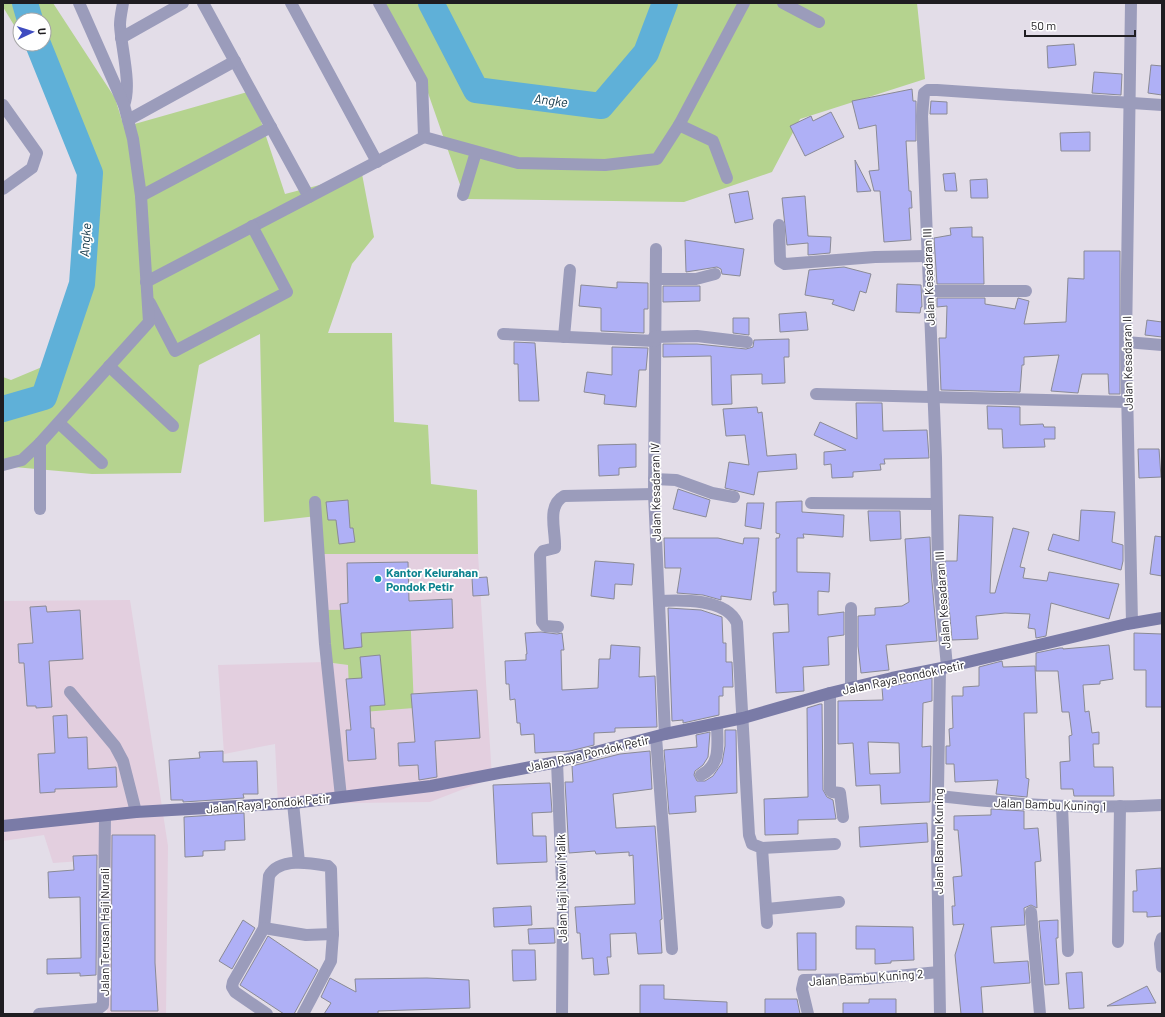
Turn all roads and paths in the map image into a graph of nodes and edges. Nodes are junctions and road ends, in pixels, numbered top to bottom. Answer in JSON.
{"nodes":[{"id":1,"x":79,"y":3,"type":"edge"},
{"id":2,"x":88,"y":3,"type":"edge"},
{"id":3,"x":123,"y":3,"type":"edge"},
{"id":4,"x":183,"y":3,"type":"edge"},
{"id":5,"x":203,"y":3,"type":"edge"},
{"id":6,"x":291,"y":3,"type":"edge"},
{"id":7,"x":378,"y":3,"type":"edge"},
{"id":8,"x":744,"y":3,"type":"edge"},
{"id":9,"x":782,"y":3,"type":"edge"},
{"id":10,"x":1131,"y":3,"type":"edge"},
{"id":11,"x":86,"y":19,"type":"junction"},
{"id":12,"x":819,"y":22,"type":"dead end"},
{"id":13,"x":121,"y":38,"type":"junction"},
{"id":14,"x":235,"y":61,"type":"junction"},
{"id":15,"x":1130,"y":104,"type":"junction"},
{"id":16,"x":3,"y":105,"type":"edge"},
{"id":17,"x":124,"y":105,"type":"junction"},
{"id":18,"x":1162,"y":105,"type":"edge"},
{"id":19,"x":128,"y":120,"type":"junction"},
{"id":20,"x":679,"y":125,"type":"junction"},
{"id":21,"x":271,"y":127,"type":"junction"},
{"id":22,"x":424,"y":137,"type":"junction"},
{"id":23,"x":476,"y":152,"type":"junction"},
{"id":24,"x":377,"y":162,"type":"junction"},
{"id":25,"x":727,"y":178,"type":"dead end"},
{"id":26,"x":3,"y":189,"type":"edge"},
{"id":27,"x":463,"y":195,"type":"dead end"},
{"id":28,"x":141,"y":196,"type":"junction"},
{"id":29,"x":309,"y":197,"type":"junction"},
{"id":30,"x":778,"y":225,"type":"dead end"},
{"id":31,"x":252,"y":226,"type":"junction"},
{"id":32,"x":656,"y":249,"type":"dead end"},
{"id":33,"x":927,"y":256,"type":"junction"},
{"id":34,"x":570,"y":270,"type":"dead end"},
{"id":35,"x":715,"y":274,"type":"dead end"},
{"id":36,"x":656,"y":279,"type":"junction"},
{"id":37,"x":146,"y":282,"type":"junction"},
{"id":38,"x":928,"y":291,"type":"junction"},
{"id":39,"x":1026,"y":291,"type":"dead end"},
{"id":40,"x":147,"y":298,"type":"junction"},
{"id":41,"x":503,"y":334,"type":"dead end"},
{"id":42,"x":564,"y":337,"type":"junction"},
{"id":43,"x":654,"y":339,"type":"junction"},
{"id":44,"x":747,"y":342,"type":"dead end"},
{"id":45,"x":1126,"y":342,"type":"junction"},
{"id":46,"x":1162,"y":345,"type":"edge"},
{"id":47,"x":109,"y":366,"type":"junction"},
{"id":48,"x":816,"y":394,"type":"dead end"},
{"id":49,"x":933,"y":397,"type":"junction"},
{"id":50,"x":1127,"y":402,"type":"junction"},
{"id":51,"x":58,"y":423,"type":"junction"},
{"id":52,"x":173,"y":426,"type":"dead end"},
{"id":53,"x":40,"y":444,"type":"junction"},
{"id":54,"x":102,"y":463,"type":"dead end"},
{"id":55,"x":3,"y":465,"type":"edge"},
{"id":56,"x":654,"y":479,"type":"junction"},
{"id":57,"x":654,"y":494,"type":"junction"},
{"id":58,"x":734,"y":497,"type":"dead end"},
{"id":59,"x":315,"y":502,"type":"dead end"},
{"id":60,"x":811,"y":503,"type":"dead end"},
{"id":61,"x":936,"y":504,"type":"junction"},
{"id":62,"x":40,"y":509,"type":"dead end"},
{"id":63,"x":659,"y":601,"type":"junction"},
{"id":64,"x":851,"y":608,"type":"dead end"},
{"id":65,"x":1162,"y":618,"type":"edge"},
{"id":66,"x":1132,"y":623,"type":"junction"},
{"id":67,"x":558,"y":626,"type":"dead end"},
{"id":68,"x":943,"y":668,"type":"junction"},
{"id":69,"x":851,"y":688,"type":"junction"},
{"id":70,"x":70,"y":692,"type":"dead end"},
{"id":71,"x":830,"y":693,"type":"junction"},
{"id":72,"x":743,"y":718,"type":"junction"},
{"id":73,"x":717,"y":723,"type":"junction"},
{"id":74,"x":660,"y":736,"type":"junction"},
{"id":75,"x":557,"y":762,"type":"junction"},
{"id":76,"x":701,"y":775,"type":"dead end"},
{"id":77,"x":939,"y":796,"type":"junction"},
{"id":78,"x":341,"y":797,"type":"junction"},
{"id":79,"x":293,"y":803,"type":"junction"},
{"id":80,"x":1162,"y":805,"type":"edge"},
{"id":81,"x":1062,"y":806,"type":"junction"},
{"id":82,"x":1120,"y":806,"type":"junction"},
{"id":83,"x":136,"y":812,"type":"junction"},
{"id":84,"x":105,"y":816,"type":"junction"},
{"id":85,"x":843,"y":817,"type":"dead end"},
{"id":86,"x":3,"y":826,"type":"edge"},
{"id":87,"x":835,"y":844,"type":"dead end"},
{"id":88,"x":762,"y":848,"type":"junction"},
{"id":89,"x":299,"y":862,"type":"junction"},
{"id":90,"x":839,"y":902,"type":"dead end"},
{"id":91,"x":767,"y":909,"type":"junction"},
{"id":92,"x":1031,"y":912,"type":"dead end"},
{"id":93,"x":768,"y":923,"type":"dead end"},
{"id":94,"x":264,"y":928,"type":"junction"},
{"id":95,"x":333,"y":934,"type":"junction"},
{"id":96,"x":1162,"y":938,"type":"edge"},
{"id":97,"x":1118,"y":942,"type":"dead end"},
{"id":98,"x":672,"y":950,"type":"dead end"},
{"id":99,"x":1068,"y":951,"type":"dead end"},
{"id":100,"x":1162,"y":967,"type":"edge"},
{"id":101,"x":938,"y":972,"type":"junction"},
{"id":102,"x":94,"y":1012,"type":"edge"},
{"id":103,"x":65,"y":1013,"type":"edge"},
{"id":104,"x":39,"y":1014,"type":"edge"},
{"id":105,"x":267,"y":1014,"type":"edge"},
{"id":106,"x":303,"y":1014,"type":"edge"},
{"id":107,"x":562,"y":1014,"type":"edge"},
{"id":108,"x":808,"y":1014,"type":"edge"},
{"id":109,"x":940,"y":1014,"type":"edge"},
{"id":110,"x":1040,"y":1014,"type":"edge"}],
"edges":[{"from":1,"to":11,"type":"street"},
{"from":2,"to":11,"type":"street"},
{"from":3,"to":13,"type":"street"},
{"from":4,"to":13,"type":"street"},
{"from":5,"to":14,"type":"street"},
{"from":6,"to":24,"type":"street"},
{"from":7,"to":22,"type":"street"},
{"from":8,"to":20,"type":"street"},
{"from":9,"to":12,"type":"street"},
{"from":10,"to":15,"type":"street","name":"Jalan Kesadaran II"},
{"from":11,"to":17,"type":"street"},
{"from":13,"to":17,"type":"street"},
{"from":14,"to":19,"type":"street"},
{"from":14,"to":21,"type":"street"},
{"from":15,"to":18,"type":"street","name":"Jalan Kesadaran III"},
{"from":15,"to":33,"type":"street","name":"Jalan Kesadaran III"},
{"from":15,"to":45,"type":"street","name":"Jalan Kesadaran II"},
{"from":16,"to":26,"type":"street"},
{"from":17,"to":19,"type":"street"},
{"from":19,"to":28,"type":"street"},
{"from":20,"to":23,"type":"street"},
{"from":20,"to":25,"type":"street"},
{"from":21,"to":28,"type":"street"},
{"from":21,"to":29,"type":"street"},
{"from":22,"to":23,"type":"street"},
{"from":22,"to":24,"type":"street"},
{"from":23,"to":27,"type":"street"},
{"from":24,"to":29,"type":"street"},
{"from":28,"to":37,"type":"street"},
{"from":29,"to":31,"type":"street"},
{"from":30,"to":33,"type":"street"},
{"from":31,"to":37,"type":"street"},
{"from":31,"to":40,"type":"street"},
{"from":32,"to":36,"type":"street","name":"Jalan Kesadaran IV"},
{"from":33,"to":38,"type":"street","name":"Jalan Kesadaran III"},
{"from":34,"to":42,"type":"street"},
{"from":35,"to":36,"type":"street"},
{"from":36,"to":43,"type":"street","name":"Jalan Kesadaran IV"},
{"from":37,"to":40,"type":"street"},
{"from":38,"to":39,"type":"street"},
{"from":38,"to":49,"type":"street","name":"Jalan Kesadaran III"},
{"from":40,"to":47,"type":"street"},
{"from":41,"to":42,"type":"street"},
{"from":42,"to":43,"type":"street"},
{"from":43,"to":44,"type":"street"},
{"from":43,"to":56,"type":"street","name":"Jalan Kesadaran IV"},
{"from":45,"to":46,"type":"street"},
{"from":45,"to":50,"type":"street","name":"Jalan Kesadaran II"},
{"from":47,"to":51,"type":"street"},
{"from":47,"to":52,"type":"street"},
{"from":48,"to":49,"type":"street"},
{"from":49,"to":50,"type":"street"},
{"from":49,"to":61,"type":"street","name":"Jalan Kesadaran III"},
{"from":50,"to":66,"type":"street","name":"Jalan Kesadaran II"},
{"from":51,"to":53,"type":"street"},
{"from":51,"to":54,"type":"street"},
{"from":53,"to":55,"type":"street"},
{"from":53,"to":62,"type":"street"},
{"from":56,"to":57,"type":"street","name":"Jalan Kesadaran IV"},
{"from":56,"to":58,"type":"street"},
{"from":57,"to":63,"type":"street","name":"Jalan Kesadaran IV"},
{"from":57,"to":67,"type":"street"},
{"from":59,"to":78,"type":"street"},
{"from":60,"to":61,"type":"street"},
{"from":61,"to":68,"type":"street","name":"Jalan Kesadaran III"},
{"from":63,"to":72,"type":"street"},
{"from":63,"to":74,"type":"street","name":"Jalan Kesadaran IV"},
{"from":64,"to":69,"type":"street"},
{"from":65,"to":66,"type":"main road","name":"Jalan Raya Pondok Petir"},
{"from":66,"to":68,"type":"main road","name":"Jalan Raya Pondok Petir"},
{"from":68,"to":69,"type":"main road","name":"Jalan Raya Pondok Petir"},
{"from":68,"to":77,"type":"street","name":"Jalan Bambu Kuning"},
{"from":69,"to":71,"type":"main road","name":"Jalan Raya Pondok Petir"},
{"from":70,"to":83,"type":"street"},
{"from":71,"to":72,"type":"main road","name":"Jalan Raya Pondok Petir"},
{"from":71,"to":85,"type":"street"},
{"from":72,"to":73,"type":"main road","name":"Jalan Raya Pondok Petir"},
{"from":72,"to":88,"type":"street"},
{"from":73,"to":74,"type":"main road","name":"Jalan Raya Pondok Petir"},
{"from":73,"to":76,"type":"street"},
{"from":74,"to":75,"type":"main road","name":"Jalan Raya Pondok Petir"},
{"from":74,"to":98,"type":"street","name":"Jalan Kesadaran IV"},
{"from":75,"to":78,"type":"main road","name":"Jalan Raya Pondok Petir"},
{"from":75,"to":107,"type":"street","name":"Jalan Haji Nawi Malik"},
{"from":77,"to":81,"type":"street","name":"Jalan Bambu Kuning 1"},
{"from":77,"to":101,"type":"street","name":"Jalan Bambu Kuning"},
{"from":78,"to":79,"type":"main road","name":"Jalan Raya Pondok Petir"},
{"from":79,"to":83,"type":"main road","name":"Jalan Raya Pondok Petir"},
{"from":79,"to":89,"type":"street"},
{"from":80,"to":82,"type":"street","name":"Jalan Bambu Kuning 1"},
{"from":81,"to":82,"type":"street","name":"Jalan Bambu Kuning 1"},
{"from":81,"to":99,"type":"street"},
{"from":82,"to":97,"type":"street"},
{"from":83,"to":84,"type":"main road","name":"Jalan Raya Pondok Petir"},
{"from":84,"to":86,"type":"main road","name":"Jalan Raya Pondok Petir"},
{"from":84,"to":102,"type":"street","name":"Jalan Terusan Haji Nurali"},
{"from":87,"to":88,"type":"street"},
{"from":88,"to":91,"type":"street"},
{"from":89,"to":94,"type":"street"},
{"from":89,"to":95,"type":"street"},
{"from":90,"to":91,"type":"street"},
{"from":91,"to":93,"type":"street"},
{"from":92,"to":110,"type":"street"},
{"from":94,"to":95,"type":"street"},
{"from":94,"to":105,"type":"street"},
{"from":95,"to":106,"type":"street"},
{"from":96,"to":100,"type":"street"},
{"from":101,"to":108,"type":"street","name":"Jalan Bambu Kuning 2"},
{"from":101,"to":109,"type":"street","name":"Jalan Bambu Kuning"},
{"from":102,"to":103,"type":"street","name":"Jalan Terusan Haji Nurali"},
{"from":103,"to":104,"type":"street","name":"Jalan Terusan Haji Nurali"}]}
